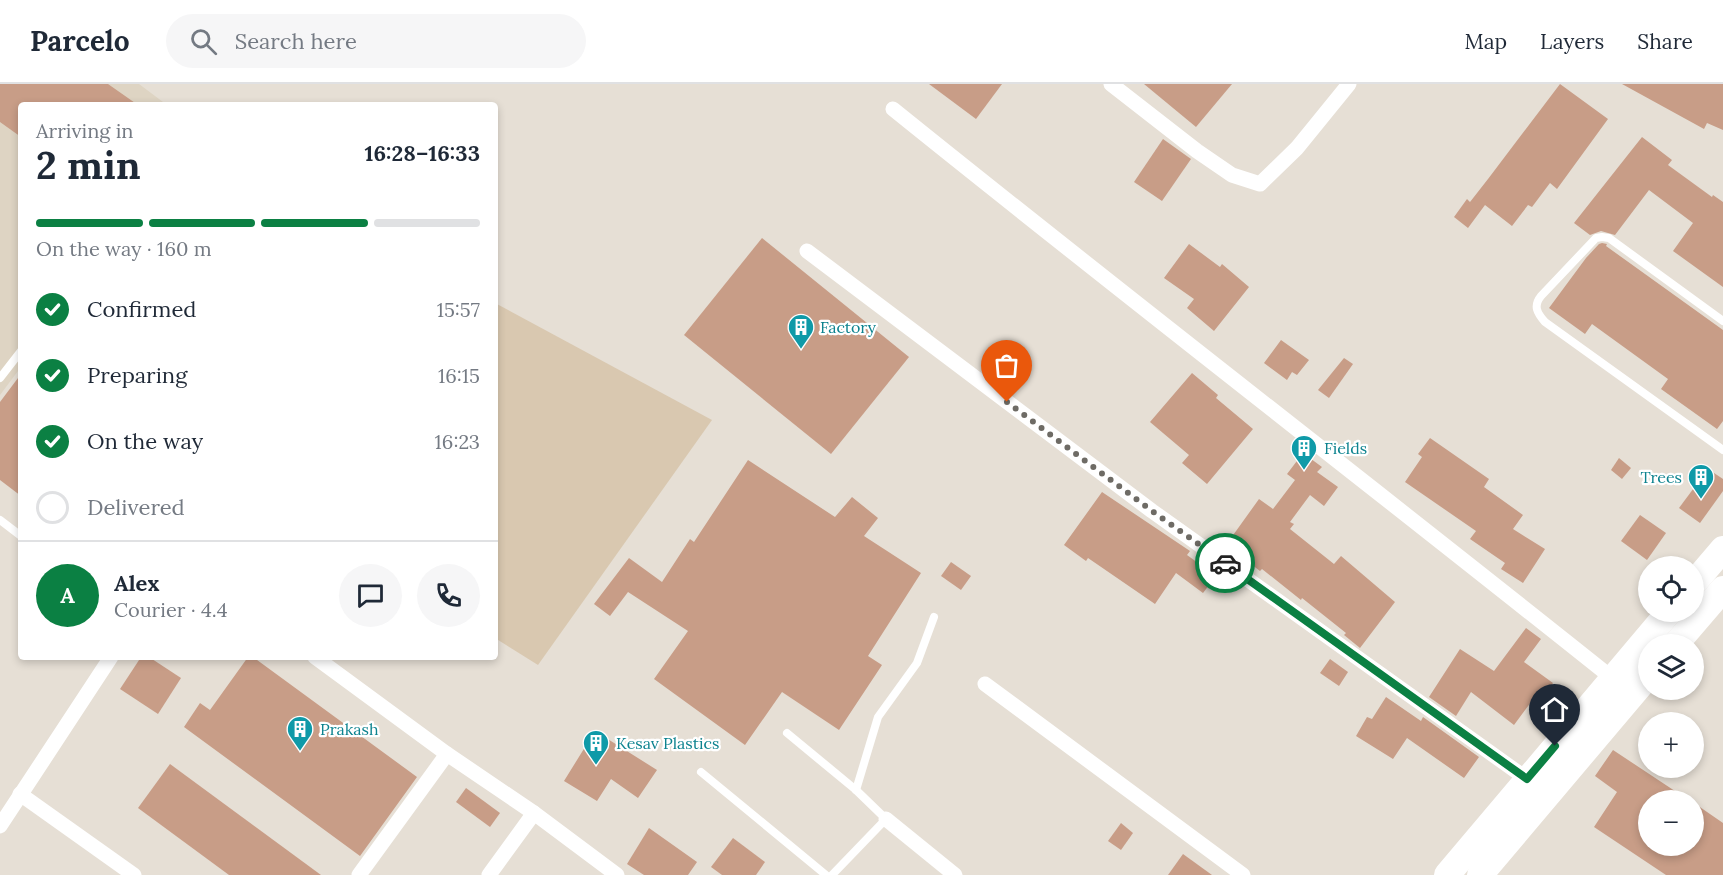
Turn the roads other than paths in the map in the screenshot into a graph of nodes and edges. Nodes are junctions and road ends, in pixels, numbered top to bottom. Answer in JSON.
{"nodes":[{"id":1,"x":1111,"y":84,"type":"edge"},
{"id":2,"x":1349,"y":84,"type":"edge"},
{"id":3,"x":893,"y":109,"type":"dead end"},
{"id":4,"x":807,"y":251,"type":"dead end"},
{"id":5,"x":1723,"y":321,"type":"edge"},
{"id":6,"x":18,"y":355,"type":"edge"},
{"id":7,"x":0,"y":378,"type":"edge"},
{"id":8,"x":1723,"y":450,"type":"edge"},
{"id":9,"x":0,"y":520,"type":"edge"},
{"id":10,"x":18,"y":534,"type":"edge"},
{"id":11,"x":1723,"y":549,"type":"edge"},
{"id":12,"x":1704,"y":571,"type":"edge"},
{"id":13,"x":1723,"y":589,"type":"edge"},
{"id":14,"x":934,"y":617,"type":"dead end"},
{"id":15,"x":1660,"y":622,"type":"edge"},
{"id":16,"x":1684,"y":634,"type":"edge"},
{"id":17,"x":109,"y":660,"type":"edge"},
{"id":18,"x":319,"y":660,"type":"edge"},
{"id":19,"x":1612,"y":678,"type":"junction"},
{"id":20,"x":985,"y":684,"type":"dead end"},
{"id":21,"x":1638,"y":688,"type":"edge"},
{"id":22,"x":787,"y":733,"type":"dead end"},
{"id":23,"x":447,"y":754,"type":"junction"},
{"id":24,"x":701,"y":772,"type":"dead end"},
{"id":25,"x":1527,"y":779,"type":"junction"},
{"id":26,"x":856,"y":790,"type":"junction"},
{"id":27,"x":20,"y":794,"type":"junction"},
{"id":28,"x":534,"y":813,"type":"junction"},
{"id":29,"x":886,"y":819,"type":"junction"},
{"id":30,"x":0,"y":826,"type":"edge"},
{"id":31,"x":134,"y":875,"type":"edge"},
{"id":32,"x":359,"y":875,"type":"edge"},
{"id":33,"x":489,"y":875,"type":"edge"},
{"id":34,"x":617,"y":875,"type":"edge"},
{"id":35,"x":826,"y":875,"type":"edge"},
{"id":36,"x":832,"y":875,"type":"edge"},
{"id":37,"x":956,"y":875,"type":"edge"},
{"id":38,"x":1243,"y":875,"type":"edge"},
{"id":39,"x":1447,"y":875,"type":"edge"},
{"id":40,"x":1479,"y":875,"type":"edge"}],
"edges":[{"from":1,"to":2,"type":"street"},
{"from":3,"to":19,"type":"street"},
{"from":4,"to":25,"type":"street"},
{"from":5,"to":8,"type":"lane"},
{"from":6,"to":7,"type":"lane"},
{"from":9,"to":10,"type":"lane"},
{"from":11,"to":12,"type":"main road"},
{"from":13,"to":16,"type":"main road"},
{"from":14,"to":26,"type":"lane"},
{"from":15,"to":19,"type":"main road"},
{"from":17,"to":27,"type":"street"},
{"from":18,"to":23,"type":"street"},
{"from":19,"to":25,"type":"main road"},
{"from":20,"to":38,"type":"street"},
{"from":21,"to":40,"type":"main road"},
{"from":22,"to":26,"type":"lane"},
{"from":23,"to":28,"type":"street"},
{"from":23,"to":32,"type":"street"},
{"from":24,"to":35,"type":"lane"},
{"from":25,"to":39,"type":"main road"},
{"from":26,"to":29,"type":"lane"},
{"from":27,"to":30,"type":"street"},
{"from":27,"to":31,"type":"street"},
{"from":28,"to":33,"type":"street"},
{"from":28,"to":34,"type":"street"},
{"from":29,"to":36,"type":"lane"},
{"from":29,"to":37,"type":"street"}]}
